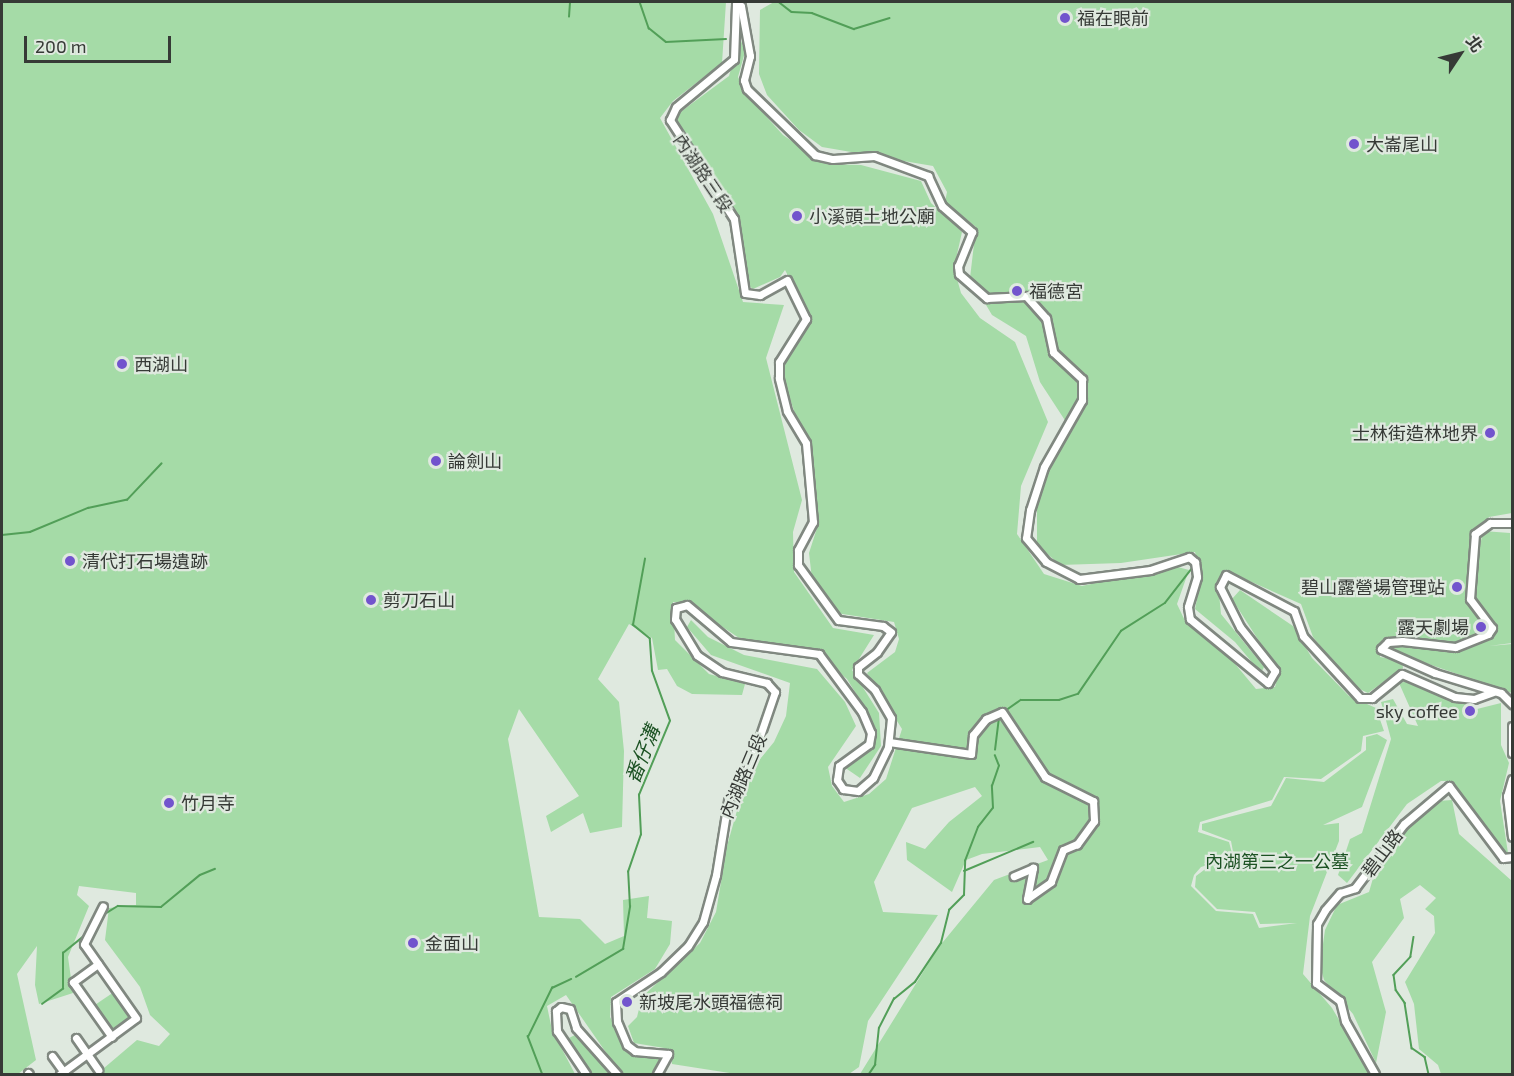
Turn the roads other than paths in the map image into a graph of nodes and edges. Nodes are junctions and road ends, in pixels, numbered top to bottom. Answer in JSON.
{"nodes":[{"id":1,"x":1512,"y":523,"type":"edge"},
{"id":2,"x":1492,"y":692,"type":"junction"},
{"id":3,"x":1512,"y":704,"type":"edge"},
{"id":4,"x":1512,"y":726,"type":"edge"},
{"id":5,"x":889,"y":742,"type":"junction"},
{"id":6,"x":1512,"y":753,"type":"edge"},
{"id":7,"x":1512,"y":779,"type":"edge"},
{"id":8,"x":1512,"y":837,"type":"edge"},
{"id":9,"x":1512,"y":857,"type":"edge"},
{"id":10,"x":1014,"y":876,"type":"dead end"},
{"id":11,"x":103,"y":906,"type":"dead end"},
{"id":12,"x":98,"y":964,"type":"junction"},
{"id":13,"x":112,"y":1036,"type":"junction"},
{"id":14,"x":76,"y":1038,"type":"dead end"},
{"id":15,"x":88,"y":1054,"type":"junction"},
{"id":16,"x":52,"y":1056,"type":"dead end"},
{"id":17,"x":98,"y":1070,"type":"dead end"},
{"id":18,"x":63,"y":1074,"type":"edge"},
{"id":19,"x":586,"y":1074,"type":"edge"},
{"id":20,"x":616,"y":1074,"type":"edge"},
{"id":21,"x":657,"y":1074,"type":"edge"},
{"id":22,"x":1375,"y":1074,"type":"edge"}],
"edges":[{"from":1,"to":2,"type":"street"},
{"from":2,"to":3,"type":"street"},
{"from":2,"to":5,"type":"street","name":"內湖路三段"},
{"from":4,"to":6,"type":"street"},
{"from":5,"to":10,"type":"street"},
{"from":5,"to":21,"type":"street","name":"內湖路三段"},
{"from":7,"to":8,"type":"street"},
{"from":9,"to":22,"type":"street","name":"碧山路"},
{"from":11,"to":12,"type":"street"},
{"from":12,"to":13,"type":"street"},
{"from":12,"to":13,"type":"street"},
{"from":13,"to":15,"type":"street"},
{"from":14,"to":15,"type":"street"},
{"from":15,"to":17,"type":"street"},
{"from":15,"to":18,"type":"street"},
{"from":16,"to":18,"type":"street"},
{"from":19,"to":20,"type":"street"}]}
